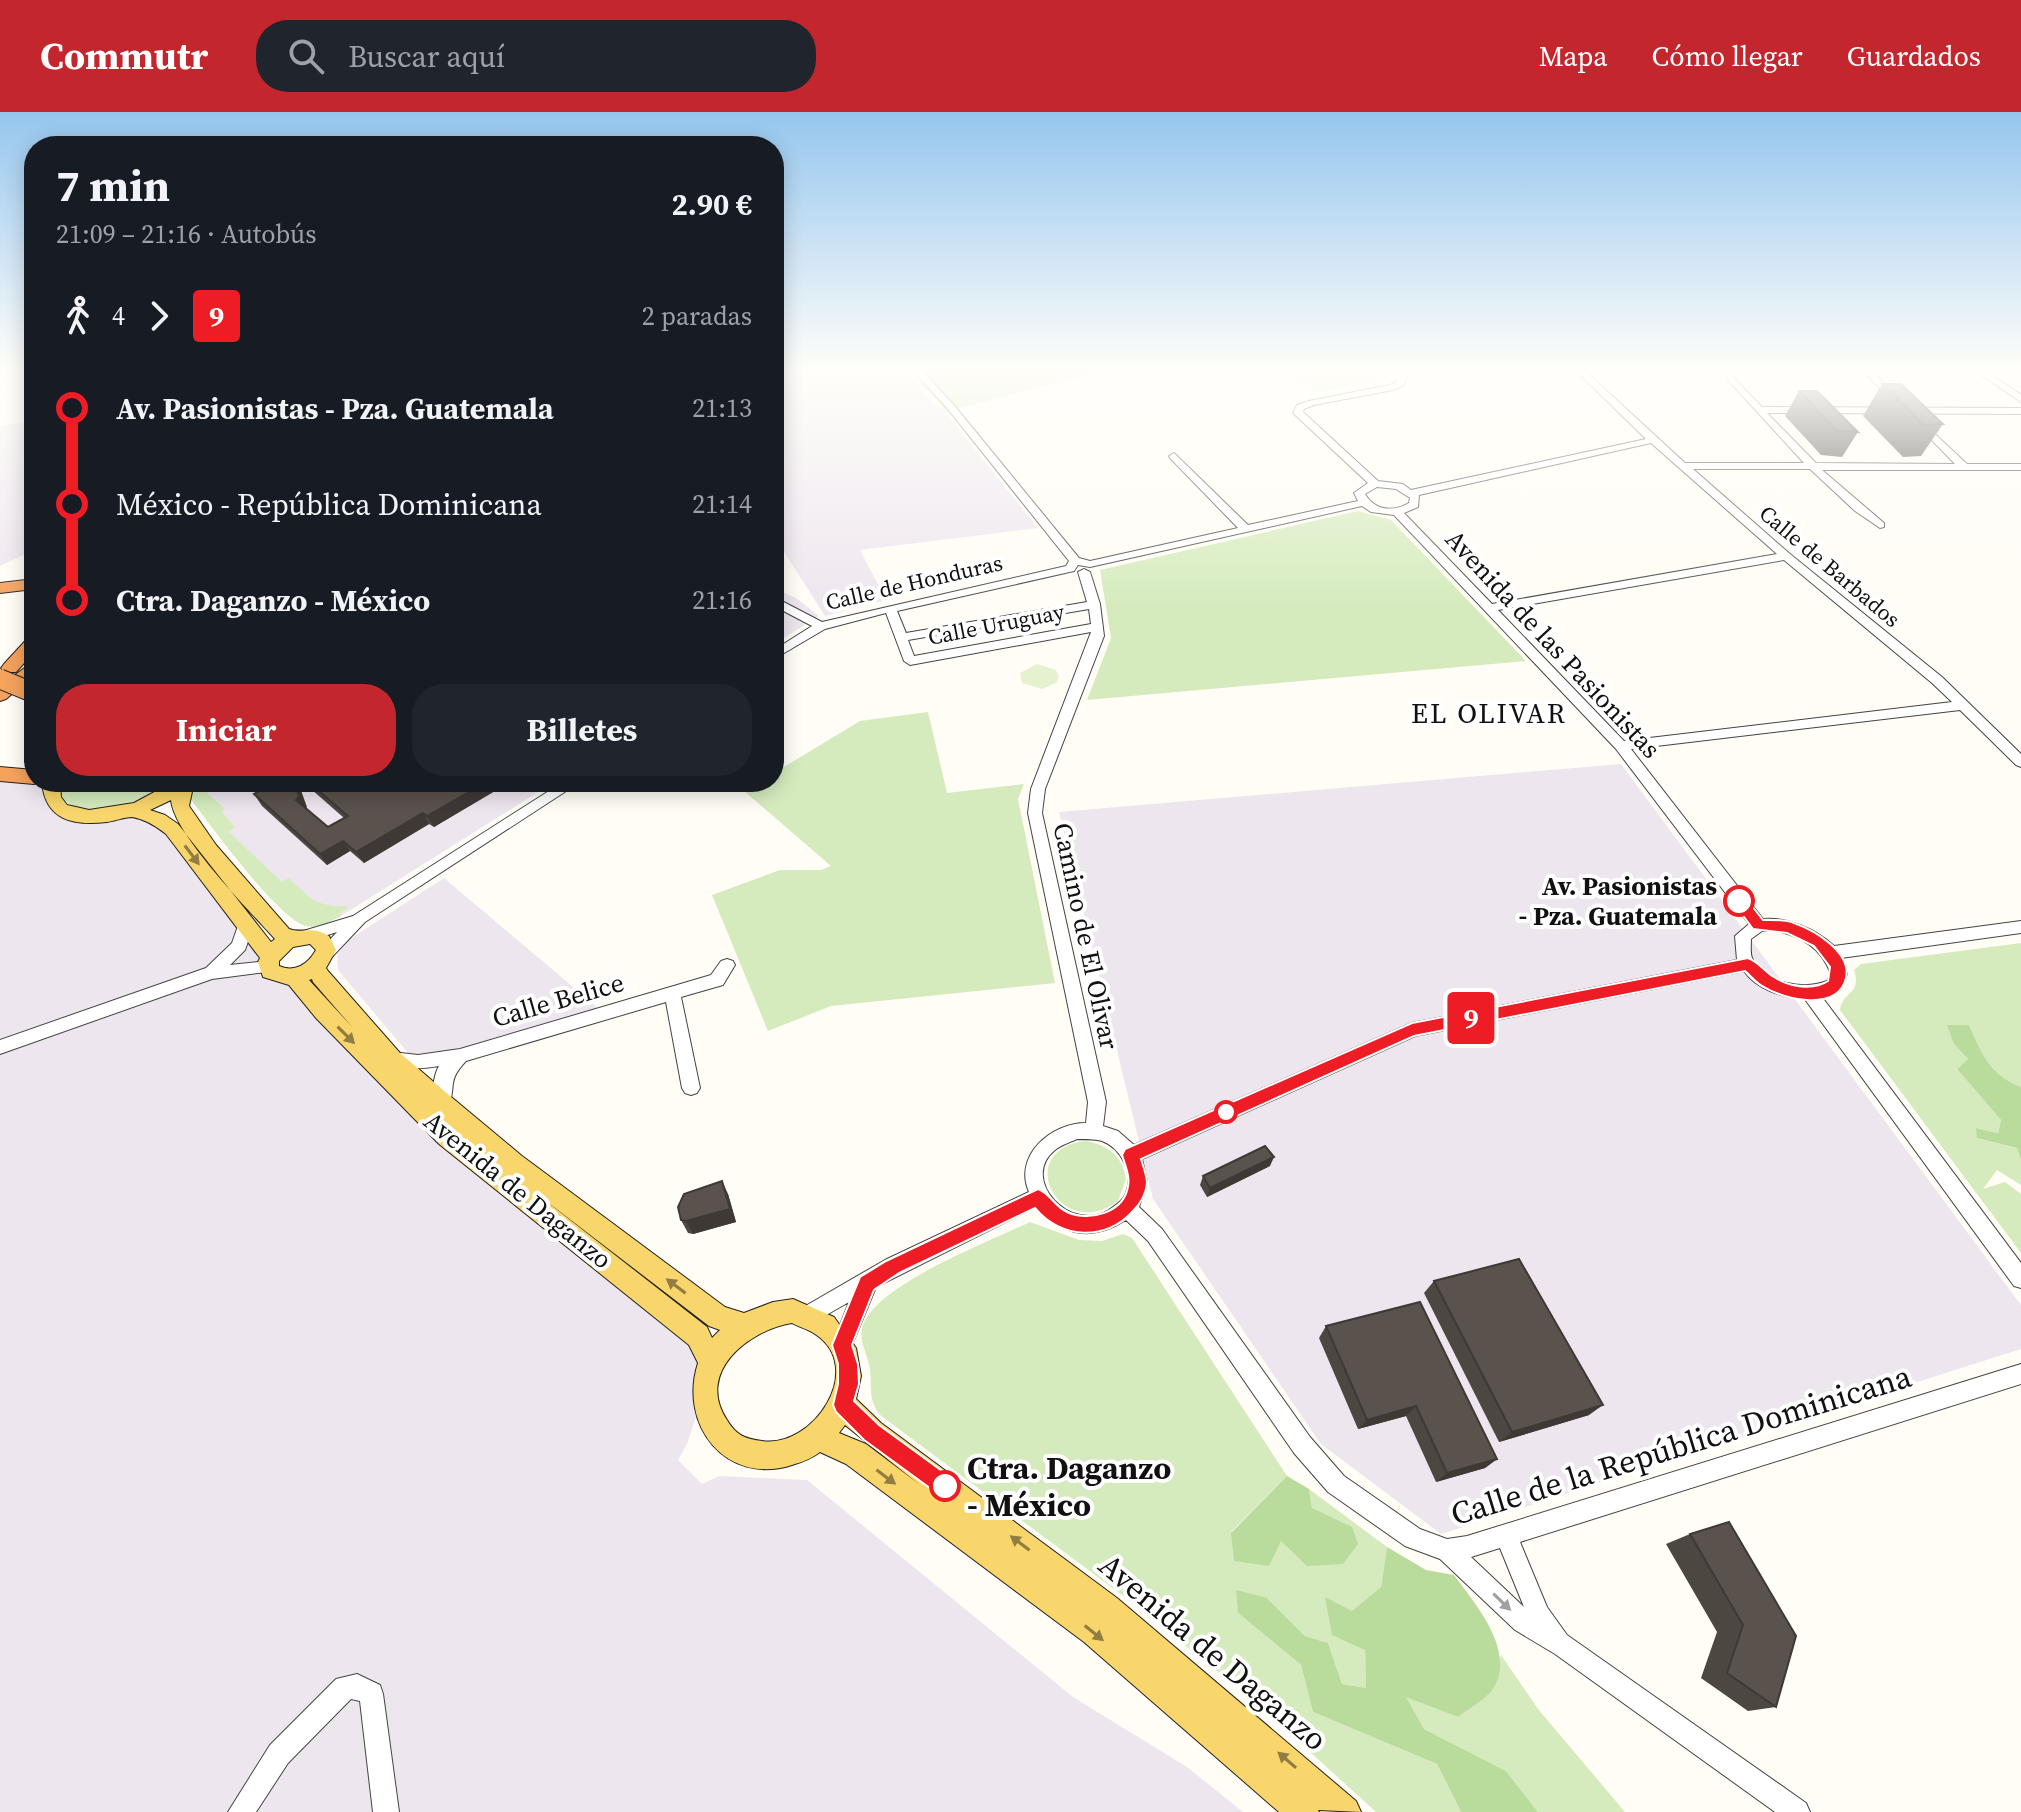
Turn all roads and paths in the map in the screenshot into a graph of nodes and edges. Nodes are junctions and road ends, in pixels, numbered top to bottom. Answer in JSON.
{"nodes":[{"id":1,"x":984,"y":448,"type":"edge"},
{"id":2,"x":1336,"y":448,"type":"edge"},
{"id":3,"x":1615,"y":448,"type":"edge"},
{"id":4,"x":1663,"y":448,"type":"edge"},
{"id":5,"x":1794,"y":448,"type":"edge"},
{"id":6,"x":1945,"y":448,"type":"edge"},
{"id":7,"x":1174,"y":456,"type":"dead end"},
{"id":8,"x":1683,"y":466,"type":"junction"},
{"id":9,"x":1964,"y":467,"type":"junction"},
{"id":10,"x":2021,"y":467,"type":"edge"},
{"id":11,"x":1812,"y":468,"type":"junction"},
{"id":12,"x":1375,"y":484,"type":"junction"},
{"id":13,"x":1411,"y":493,"type":"junction"},
{"id":14,"x":1363,"y":503,"type":"junction"},
{"id":15,"x":1397,"y":512,"type":"junction"},
{"id":16,"x":1880,"y":525,"type":"dead end"},
{"id":17,"x":1245,"y":529,"type":"junction"},
{"id":18,"x":1786,"y":556,"type":"junction"},
{"id":19,"x":1080,"y":567,"type":"junction"},
{"id":20,"x":24,"y":585,"type":"edge"},
{"id":21,"x":0,"y":588,"type":"edge"},
{"id":22,"x":1094,"y":604,"type":"junction"},
{"id":23,"x":784,"y":606,"type":"edge"},
{"id":24,"x":1488,"y":608,"type":"junction"},
{"id":25,"x":890,"y":609,"type":"junction"},
{"id":26,"x":821,"y":626,"type":"junction"},
{"id":27,"x":1097,"y":628,"type":"junction"},
{"id":28,"x":901,"y":638,"type":"junction"},
{"id":29,"x":784,"y":649,"type":"edge"},
{"id":30,"x":24,"y":653,"type":"edge"},
{"id":31,"x":24,"y":657,"type":"edge"},
{"id":32,"x":3,"y":675,"type":"edge"},
{"id":33,"x":24,"y":675,"type":"edge"},
{"id":34,"x":24,"y":687,"type":"edge"},
{"id":35,"x":0,"y":695,"type":"edge"},
{"id":36,"x":1965,"y":705,"type":"junction"},
{"id":37,"x":1621,"y":746,"type":"junction"},
{"id":38,"x":2021,"y":762,"type":"edge"},
{"id":39,"x":0,"y":774,"type":"edge"},
{"id":40,"x":24,"y":776,"type":"edge"},
{"id":41,"x":49,"y":792,"type":"edge"},
{"id":42,"x":169,"y":792,"type":"edge"},
{"id":43,"x":181,"y":792,"type":"edge"},
{"id":44,"x":557,"y":792,"type":"edge"},
{"id":45,"x":131,"y":811,"type":"junction"},
{"id":46,"x":360,"y":918,"type":"junction"},
{"id":47,"x":1759,"y":925,"type":"junction"},
{"id":48,"x":245,"y":927,"type":"junction"},
{"id":49,"x":2021,"y":927,"type":"edge"},
{"id":50,"x":299,"y":937,"type":"junction"},
{"id":51,"x":1831,"y":953,"type":"junction"},
{"id":52,"x":320,"y":961,"type":"junction"},
{"id":53,"x":269,"y":962,"type":"junction"},
{"id":54,"x":1748,"y":964,"type":"junction"},
{"id":55,"x":727,"y":965,"type":"dead end"},
{"id":56,"x":211,"y":973,"type":"junction"},
{"id":57,"x":294,"y":977,"type":"junction"},
{"id":58,"x":672,"y":993,"type":"junction"},
{"id":59,"x":1811,"y":995,"type":"junction"},
{"id":60,"x":0,"y":1047,"type":"edge"},
{"id":61,"x":460,"y":1056,"type":"junction"},
{"id":62,"x":392,"y":1059,"type":"junction"},
{"id":63,"x":691,"y":1088,"type":"dead end"},
{"id":64,"x":442,"y":1103,"type":"junction"},
{"id":65,"x":1094,"y":1131,"type":"junction"},
{"id":66,"x":1131,"y":1155,"type":"junction"},
{"id":67,"x":1038,"y":1197,"type":"junction"},
{"id":68,"x":1127,"y":1209,"type":"junction"},
{"id":69,"x":2021,"y":1279,"type":"edge"},
{"id":70,"x":867,"y":1284,"type":"junction"},
{"id":71,"x":809,"y":1315,"type":"junction"},
{"id":72,"x":743,"y":1325,"type":"junction"},
{"id":73,"x":842,"y":1345,"type":"junction"},
{"id":74,"x":711,"y":1362,"type":"junction"},
{"id":75,"x":2021,"y":1374,"type":"edge"},
{"id":76,"x":843,"y":1405,"type":"junction"},
{"id":77,"x":819,"y":1438,"type":"junction"},
{"id":78,"x":1506,"y":1535,"type":"junction"},
{"id":79,"x":1447,"y":1550,"type":"junction"},
{"id":80,"x":1563,"y":1646,"type":"junction"},
{"id":81,"x":241,"y":1812,"type":"edge"},
{"id":82,"x":386,"y":1812,"type":"edge"},
{"id":83,"x":1303,"y":1812,"type":"edge"},
{"id":84,"x":1345,"y":1812,"type":"edge"},
{"id":85,"x":1797,"y":1812,"type":"edge"}],
"edges":[{"from":1,"to":19,"type":"street"},
{"from":2,"to":12,"type":"street"},
{"from":3,"to":13,"type":"street"},
{"from":4,"to":8,"type":"street","name":"Calle de Barbados"},
{"from":5,"to":11,"type":"street"},
{"from":6,"to":9,"type":"street"},
{"from":7,"to":17,"type":"street"},
{"from":8,"to":11,"type":"street"},
{"from":8,"to":18,"type":"street","name":"Calle de Barbados"},
{"from":9,"to":10,"type":"street"},
{"from":9,"to":11,"type":"street"},
{"from":11,"to":16,"type":"street"},
{"from":12,"to":13,"type":"street"},
{"from":12,"to":14,"type":"street"},
{"from":13,"to":15,"type":"street"},
{"from":14,"to":15,"type":"street"},
{"from":14,"to":17,"type":"street","name":"Calle de Honduras"},
{"from":15,"to":24,"type":"street","name":"Avenida de las Pasionistas"},
{"from":17,"to":19,"type":"street","name":"Calle de Honduras"},
{"from":18,"to":24,"type":"street"},
{"from":18,"to":36,"type":"street","name":"Calle de Barbados"},
{"from":19,"to":22,"type":"street","name":"Camino de El Olivar"},
{"from":19,"to":25,"type":"street","name":"Calle de Honduras"},
{"from":20,"to":21,"type":"highway"},
{"from":22,"to":27,"type":"street","name":"Camino de El Olivar"},
{"from":22,"to":28,"type":"street"},
{"from":23,"to":26,"type":"street"},
{"from":24,"to":37,"type":"street","name":"Avenida de las Pasionistas"},
{"from":25,"to":26,"type":"street","name":"Calle de Honduras"},
{"from":25,"to":28,"type":"street","name":"Calle Uruguay"},
{"from":26,"to":29,"type":"street","name":"Calle de Honduras"},
{"from":27,"to":28,"type":"street","name":"Calle Uruguay"},
{"from":27,"to":65,"type":"street","name":"Camino de El Olivar"},
{"from":30,"to":32,"type":"highway"},
{"from":31,"to":32,"type":"highway"},
{"from":32,"to":34,"type":"highway","bridge":true},
{"from":33,"to":35,"type":"highway"},
{"from":36,"to":37,"type":"street"},
{"from":36,"to":38,"type":"street","name":"Calle de Barbados"},
{"from":37,"to":47,"type":"street","name":"Avenida de las Pasionistas"},
{"from":39,"to":40,"type":"highway"},
{"from":41,"to":45,"type":"main road"},
{"from":42,"to":45,"type":"main road"},
{"from":43,"to":50,"type":"main road"},
{"from":44,"to":46,"type":"street"},
{"from":45,"to":48,"type":"main road","one_way":true},
{"from":46,"to":50,"type":"street"},
{"from":46,"to":52,"type":"street"},
{"from":47,"to":51,"type":"street"},
{"from":47,"to":54,"type":"street"},
{"from":48,"to":53,"type":"main road"},
{"from":48,"to":56,"type":"street"},
{"from":49,"to":51,"type":"street"},
{"from":50,"to":52,"type":"main road","name":"Avenida de Daganzo"},
{"from":50,"to":53,"type":"main road"},
{"from":51,"to":59,"type":"street"},
{"from":52,"to":57,"type":"main road"},
{"from":52,"to":62,"type":"main road","name":"Avenida de Daganzo"},
{"from":53,"to":56,"type":"street"},
{"from":53,"to":57,"type":"main road"},
{"from":54,"to":59,"type":"street"},
{"from":54,"to":66,"type":"street"},
{"from":55,"to":58,"type":"street","name":"Calle Belice"},
{"from":56,"to":60,"type":"street"},
{"from":57,"to":74,"type":"main road","name":"Avenida de Daganzo","one_way":true},
{"from":58,"to":61,"type":"street","name":"Calle Belice"},
{"from":58,"to":63,"type":"street"},
{"from":59,"to":69,"type":"street"},
{"from":61,"to":62,"type":"street","name":"Calle Belice"},
{"from":61,"to":64,"type":"street"},
{"from":62,"to":64,"type":"main road","name":"Avenida de Daganzo"},
{"from":72,"to":64,"type":"main road","name":"Avenida de Daganzo","one_way":true},
{"from":65,"to":66,"type":"street"},
{"from":65,"to":67,"type":"street"},
{"from":66,"to":68,"type":"street"},
{"from":67,"to":68,"type":"street"},
{"from":67,"to":70,"type":"street"},
{"from":68,"to":79,"type":"street","name":"Calle de la República Dominicana"},
{"from":70,"to":71,"type":"street"},
{"from":70,"to":73,"type":"street"},
{"from":71,"to":72,"type":"main road"},
{"from":71,"to":73,"type":"main road"},
{"from":72,"to":74,"type":"main road"},
{"from":73,"to":76,"type":"main road"},
{"from":74,"to":77,"type":"main road"},
{"from":75,"to":78,"type":"street","name":"Calle de la República Dominicana"},
{"from":76,"to":77,"type":"main road"},
{"from":84,"to":76,"type":"main road","name":"Avenida de Daganzo","one_way":true},
{"from":77,"to":83,"type":"main road","one_way":true},
{"from":78,"to":79,"type":"street","name":"Calle de la República Dominicana"},
{"from":78,"to":80,"type":"street"},
{"from":79,"to":80,"type":"street","one_way":true},
{"from":80,"to":85,"type":"street"},
{"from":81,"to":82,"type":"street"}]}
